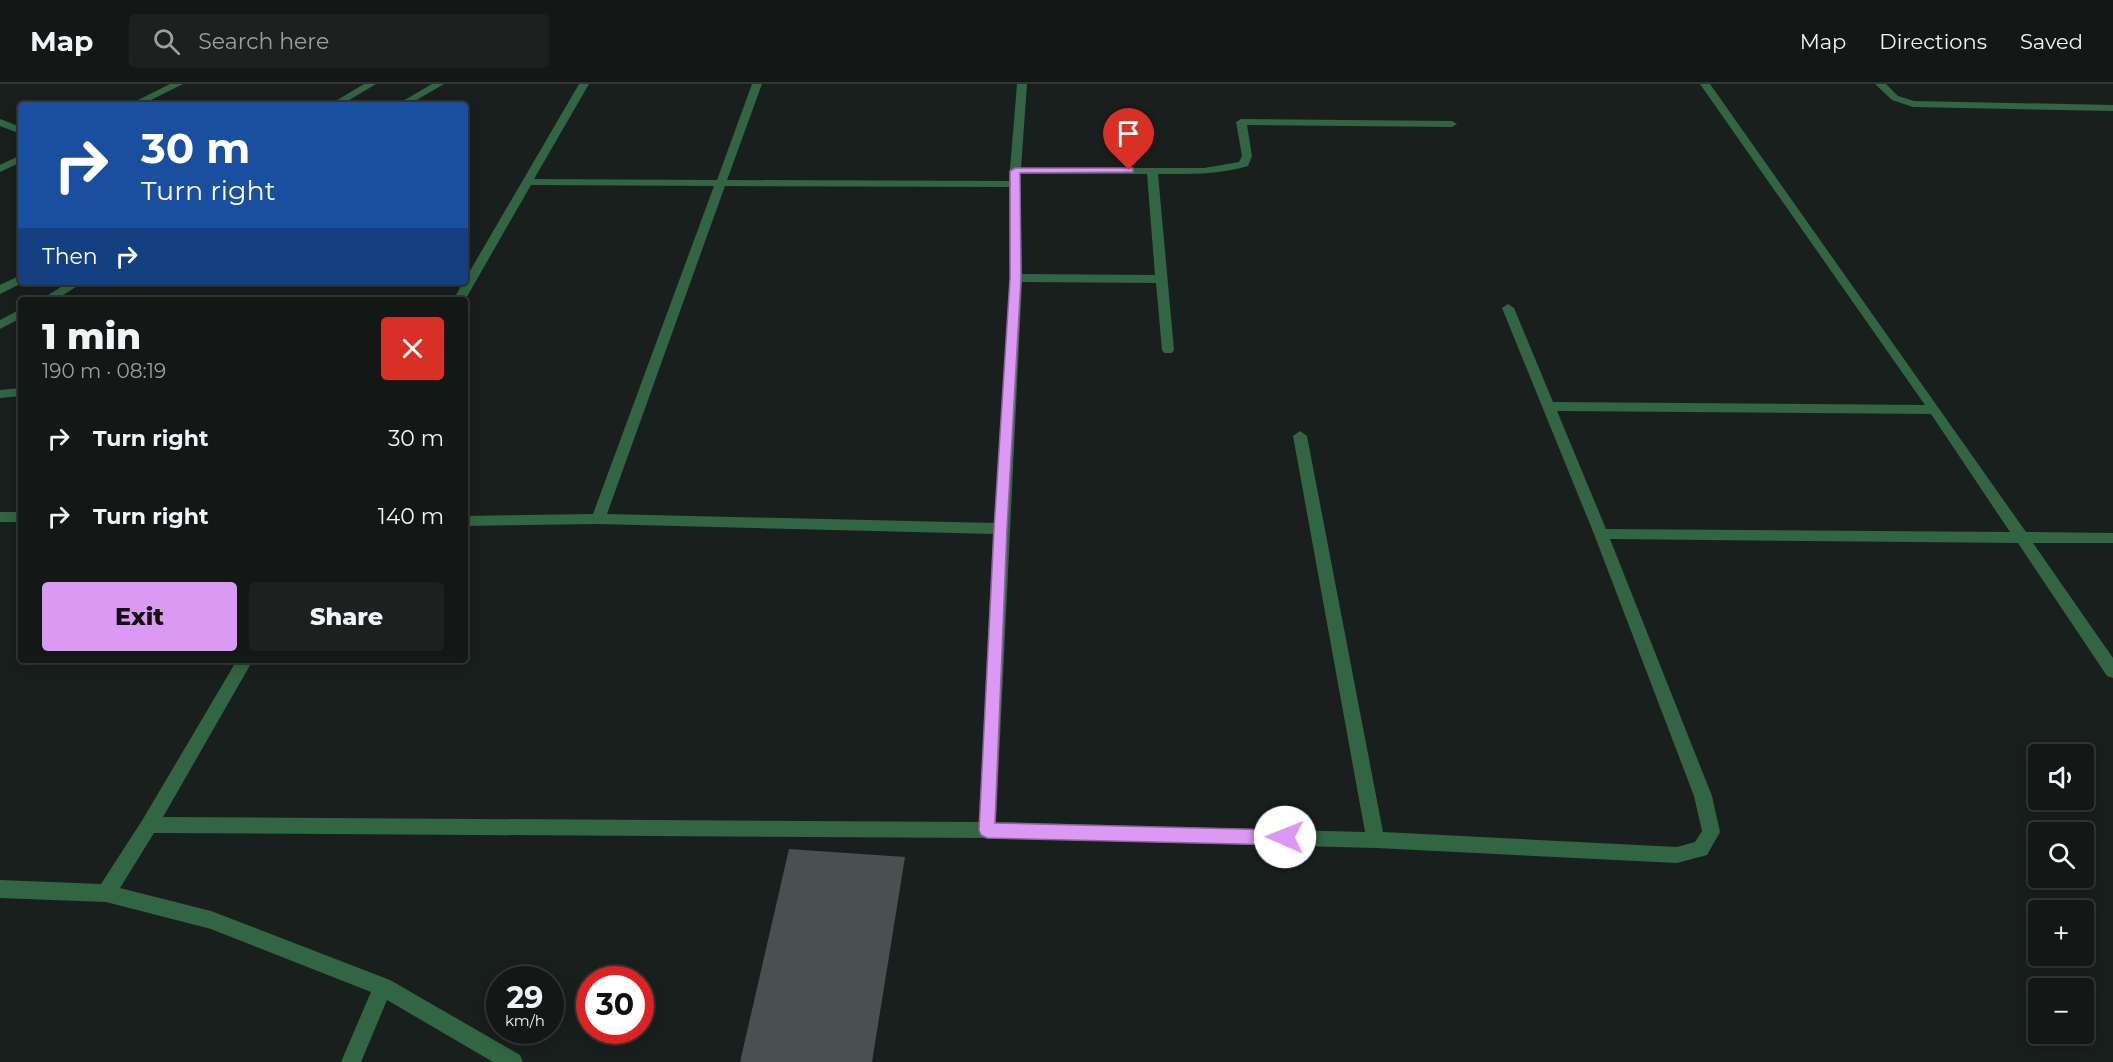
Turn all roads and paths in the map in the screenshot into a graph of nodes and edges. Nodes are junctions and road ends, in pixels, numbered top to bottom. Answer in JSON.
{"nodes":[{"id":1,"x":159,"y":84,"type":"edge"},
{"id":2,"x":371,"y":84,"type":"edge"},
{"id":3,"x":439,"y":84,"type":"edge"},
{"id":4,"x":584,"y":84,"type":"edge"},
{"id":5,"x":757,"y":84,"type":"edge"},
{"id":6,"x":1022,"y":84,"type":"edge"},
{"id":7,"x":1705,"y":84,"type":"edge"},
{"id":8,"x":1880,"y":84,"type":"edge"},
{"id":9,"x":173,"y":86,"type":"edge"},
{"id":10,"x":139,"y":102,"type":"edge"},
{"id":11,"x":339,"y":102,"type":"edge"},
{"id":12,"x":406,"y":102,"type":"edge"},
{"id":13,"x":2113,"y":108,"type":"edge"},
{"id":14,"x":0,"y":122,"type":"edge"},
{"id":15,"x":1452,"y":124,"type":"dead end"},
{"id":16,"x":18,"y":129,"type":"edge"},
{"id":17,"x":18,"y":159,"type":"edge"},
{"id":18,"x":0,"y":168,"type":"edge"},
{"id":19,"x":1152,"y":170,"type":"junction"},
{"id":20,"x":1015,"y":177,"type":"junction"},
{"id":21,"x":529,"y":182,"type":"junction"},
{"id":22,"x":721,"y":182,"type":"junction"},
{"id":23,"x":1016,"y":278,"type":"junction"},
{"id":24,"x":1162,"y":279,"type":"junction"},
{"id":25,"x":18,"y":281,"type":"edge"},
{"id":26,"x":73,"y":285,"type":"edge"},
{"id":27,"x":468,"y":285,"type":"edge"},
{"id":28,"x":0,"y":291,"type":"edge"},
{"id":29,"x":51,"y":297,"type":"edge"},
{"id":30,"x":1508,"y":308,"type":"dead end"},
{"id":31,"x":18,"y":316,"type":"edge"},
{"id":32,"x":0,"y":325,"type":"edge"},
{"id":33,"x":1168,"y":350,"type":"dead end"},
{"id":34,"x":18,"y":392,"type":"edge"},
{"id":35,"x":0,"y":394,"type":"edge"},
{"id":36,"x":1548,"y":406,"type":"junction"},
{"id":37,"x":1935,"y":410,"type":"junction"},
{"id":38,"x":1300,"y":436,"type":"dead end"},
{"id":39,"x":0,"y":517,"type":"edge"},
{"id":40,"x":18,"y":517,"type":"edge"},
{"id":41,"x":598,"y":519,"type":"junction"},
{"id":42,"x":468,"y":521,"type":"edge"},
{"id":43,"x":1000,"y":529,"type":"junction"},
{"id":44,"x":1601,"y":534,"type":"junction"},
{"id":45,"x":2019,"y":537,"type":"junction"},
{"id":46,"x":2113,"y":538,"type":"edge"},
{"id":47,"x":243,"y":663,"type":"edge"},
{"id":48,"x":2113,"y":671,"type":"edge"},
{"id":49,"x":149,"y":825,"type":"junction"},
{"id":50,"x":987,"y":830,"type":"junction"},
{"id":51,"x":1376,"y":840,"type":"junction"},
{"id":52,"x":0,"y":890,"type":"edge"},
{"id":53,"x":106,"y":893,"type":"junction"},
{"id":54,"x":383,"y":987,"type":"junction"},
{"id":55,"x":351,"y":1062,"type":"edge"},
{"id":56,"x":513,"y":1062,"type":"edge"}],
"edges":[{"from":1,"to":9,"type":"street"},
{"from":2,"to":11,"type":"street"},
{"from":3,"to":12,"type":"street"},
{"from":4,"to":21,"type":"street"},
{"from":5,"to":22,"type":"street"},
{"from":6,"to":20,"type":"street"},
{"from":7,"to":37,"type":"street"},
{"from":8,"to":13,"type":"street"},
{"from":9,"to":10,"type":"street"},
{"from":14,"to":16,"type":"street"},
{"from":15,"to":19,"type":"street"},
{"from":17,"to":18,"type":"street"},
{"from":19,"to":20,"type":"street"},
{"from":19,"to":24,"type":"street"},
{"from":20,"to":22,"type":"street"},
{"from":20,"to":23,"type":"street"},
{"from":21,"to":22,"type":"street"},
{"from":21,"to":27,"type":"street"},
{"from":22,"to":41,"type":"street"},
{"from":23,"to":24,"type":"street"},
{"from":23,"to":43,"type":"street"},
{"from":24,"to":33,"type":"street"},
{"from":25,"to":28,"type":"street"},
{"from":26,"to":29,"type":"street"},
{"from":30,"to":36,"type":"street"},
{"from":31,"to":32,"type":"street"},
{"from":34,"to":35,"type":"street"},
{"from":36,"to":37,"type":"street"},
{"from":36,"to":44,"type":"street"},
{"from":37,"to":45,"type":"street"},
{"from":38,"to":51,"type":"street"},
{"from":39,"to":40,"type":"street"},
{"from":41,"to":42,"type":"street"},
{"from":41,"to":43,"type":"street"},
{"from":43,"to":50,"type":"street"},
{"from":44,"to":45,"type":"street"},
{"from":44,"to":51,"type":"street"},
{"from":45,"to":46,"type":"street"},
{"from":45,"to":48,"type":"street"},
{"from":47,"to":49,"type":"street"},
{"from":49,"to":50,"type":"street"},
{"from":49,"to":53,"type":"street"},
{"from":50,"to":51,"type":"street"},
{"from":52,"to":53,"type":"street"},
{"from":53,"to":54,"type":"street"},
{"from":54,"to":55,"type":"street"},
{"from":54,"to":56,"type":"street"}]}
